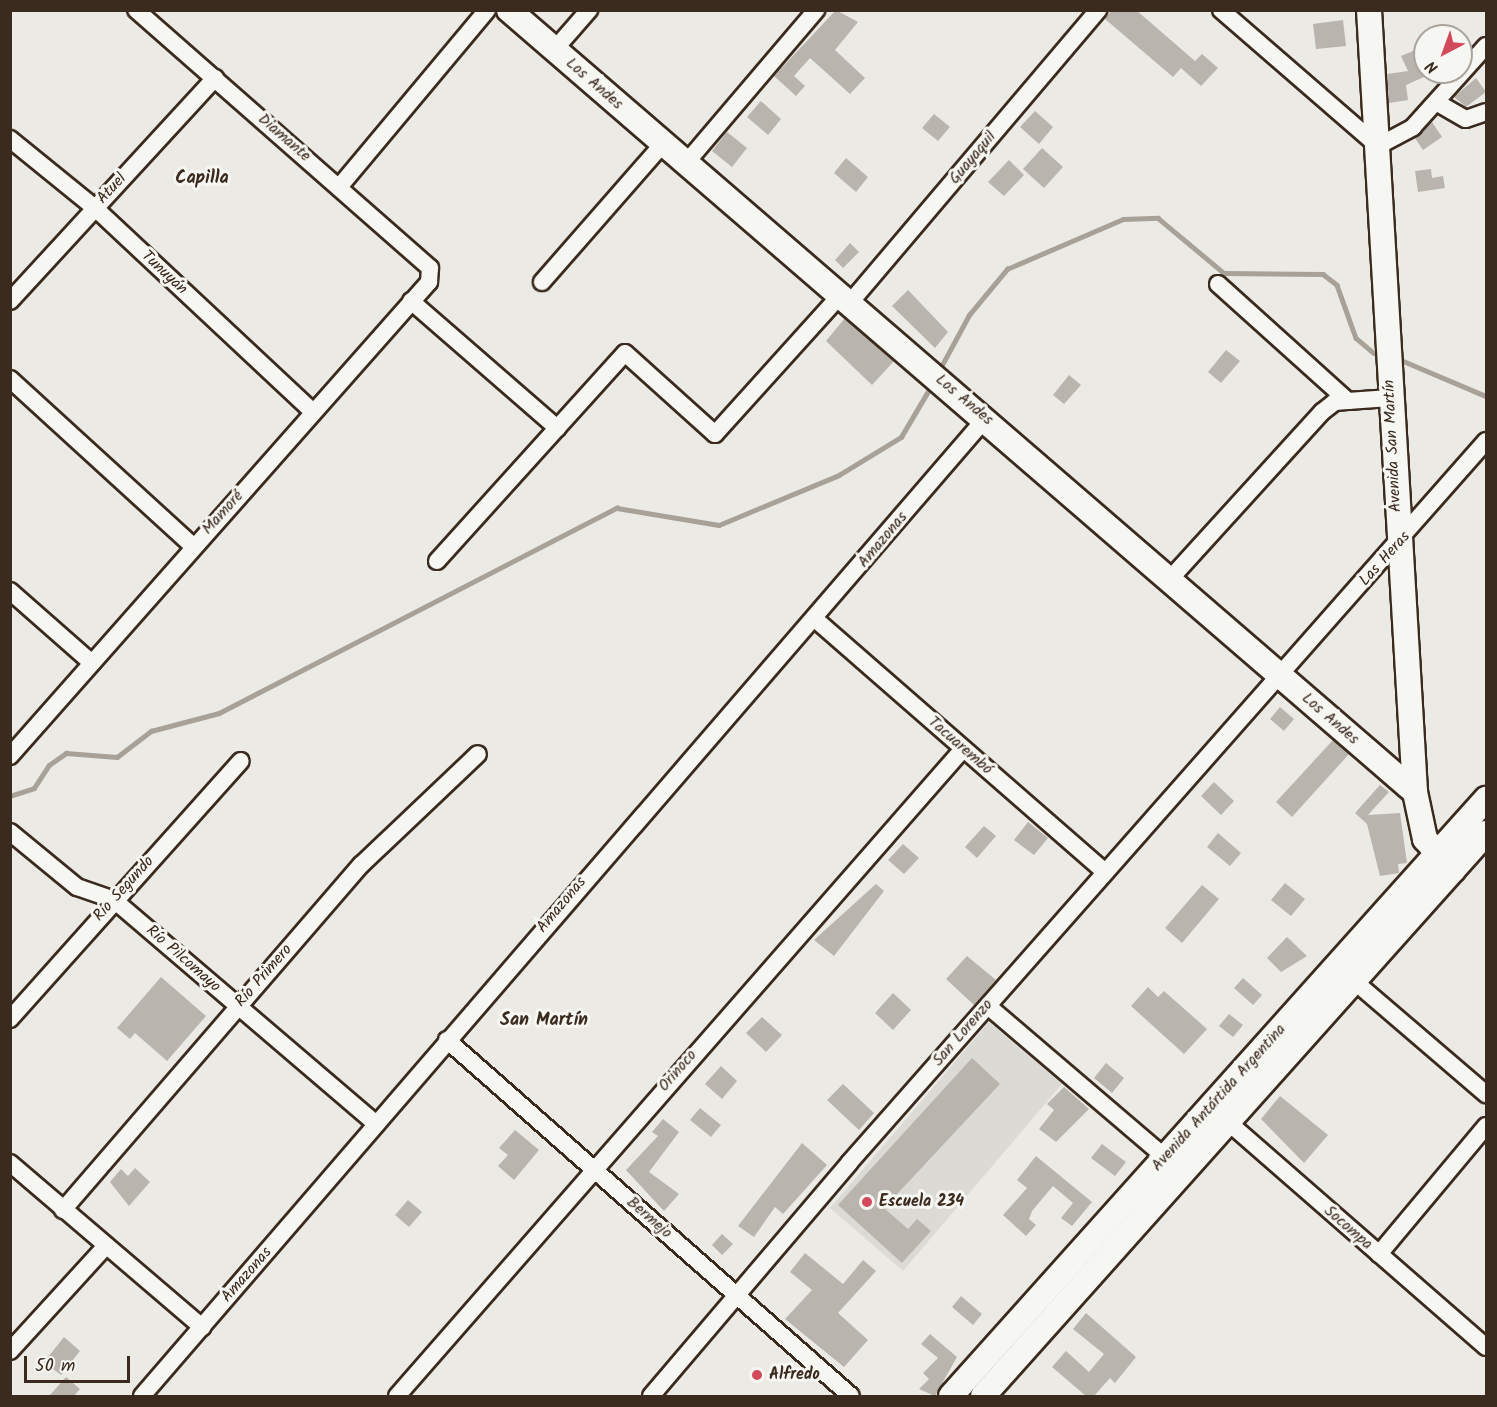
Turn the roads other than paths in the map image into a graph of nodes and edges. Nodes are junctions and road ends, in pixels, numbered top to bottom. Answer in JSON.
{"nodes":[{"id":1,"x":136,"y":10,"type":"edge"},
{"id":2,"x":488,"y":10,"type":"edge"},
{"id":3,"x":509,"y":10,"type":"edge"},
{"id":4,"x":589,"y":10,"type":"edge"},
{"id":5,"x":816,"y":10,"type":"edge"},
{"id":6,"x":1098,"y":10,"type":"edge"},
{"id":7,"x":1221,"y":10,"type":"edge"},
{"id":8,"x":1369,"y":10,"type":"edge"},
{"id":9,"x":1486,"y":46,"type":"edge"},
{"id":10,"x":555,"y":49,"type":"junction"},
{"id":11,"x":215,"y":78,"type":"junction"},
{"id":12,"x":1436,"y":102,"type":"junction"},
{"id":13,"x":1486,"y":112,"type":"edge"},
{"id":14,"x":10,"y":139,"type":"edge"},
{"id":15,"x":663,"y":144,"type":"junction"},
{"id":16,"x":1378,"y":146,"type":"junction"},
{"id":17,"x":686,"y":164,"type":"junction"},
{"id":18,"x":340,"y":186,"type":"junction"},
{"id":19,"x":95,"y":208,"type":"junction"},
{"id":20,"x":430,"y":268,"type":"joint"},
{"id":21,"x":543,"y":282,"type":"dead end"},
{"id":22,"x":1218,"y":284,"type":"dead end"},
{"id":23,"x":10,"y":301,"type":"edge"},
{"id":24,"x":411,"y":301,"type":"junction"},
{"id":25,"x":844,"y":301,"type":"junction"},
{"id":26,"x":10,"y":379,"type":"edge"},
{"id":27,"x":1389,"y":398,"type":"junction"},
{"id":28,"x":1348,"y":401,"type":"junction"},
{"id":29,"x":312,"y":411,"type":"junction"},
{"id":30,"x":986,"y":418,"type":"junction"},
{"id":31,"x":557,"y":428,"type":"junction"},
{"id":32,"x":1486,"y":441,"type":"edge"},
{"id":33,"x":1398,"y":545,"type":"junction"},
{"id":34,"x":193,"y":546,"type":"junction"},
{"id":35,"x":437,"y":561,"type":"dead end"},
{"id":36,"x":1170,"y":579,"type":"junction"},
{"id":37,"x":10,"y":591,"type":"edge"},
{"id":38,"x":815,"y":619,"type":"junction"},
{"id":39,"x":92,"y":663,"type":"junction"},
{"id":40,"x":1279,"y":674,"type":"junction"},
{"id":41,"x":963,"y":749,"type":"junction"},
{"id":42,"x":478,"y":754,"type":"dead end"},
{"id":43,"x":10,"y":756,"type":"edge"},
{"id":44,"x":241,"y":761,"type":"dead end"},
{"id":45,"x":1415,"y":792,"type":"junction"},
{"id":46,"x":1486,"y":799,"type":"edge"},
{"id":47,"x":10,"y":832,"type":"edge"},
{"id":48,"x":1486,"y":833,"type":"edge"},
{"id":49,"x":1445,"y":863,"type":"junction"},
{"id":50,"x":1105,"y":872,"type":"junction"},
{"id":51,"x":114,"y":900,"type":"junction"},
{"id":52,"x":1354,"y":981,"type":"junction"},
{"id":53,"x":237,"y":1006,"type":"junction"},
{"id":54,"x":988,"y":1006,"type":"junction"},
{"id":55,"x":10,"y":1019,"type":"edge"},
{"id":56,"x":447,"y":1040,"type":"junction"},
{"id":57,"x":1486,"y":1094,"type":"edge"},
{"id":58,"x":1220,"y":1114,"type":"junction"},
{"id":59,"x":376,"y":1124,"type":"junction"},
{"id":60,"x":1486,"y":1126,"type":"edge"},
{"id":61,"x":1165,"y":1157,"type":"junction"},
{"id":62,"x":10,"y":1163,"type":"edge"},
{"id":63,"x":593,"y":1168,"type":"junction"},
{"id":64,"x":63,"y":1210,"type":"junction"},
{"id":65,"x":106,"y":1246,"type":"junction"},
{"id":66,"x":1379,"y":1254,"type":"junction"},
{"id":67,"x":738,"y":1297,"type":"junction"},
{"id":68,"x":202,"y":1327,"type":"junction"},
{"id":69,"x":1486,"y":1347,"type":"edge"},
{"id":70,"x":10,"y":1351,"type":"edge"},
{"id":71,"x":142,"y":1396,"type":"edge"},
{"id":72,"x":397,"y":1396,"type":"edge"},
{"id":73,"x":651,"y":1396,"type":"edge"},
{"id":74,"x":851,"y":1396,"type":"edge"},
{"id":75,"x":951,"y":1396,"type":"edge"},
{"id":76,"x":983,"y":1396,"type":"edge"}],
"edges":[{"from":1,"to":11,"type":"street","name":"Diamante"},
{"from":2,"to":18,"type":"street"},
{"from":3,"to":10,"type":"main road","name":"Los Andes"},
{"from":4,"to":10,"type":"street"},
{"from":5,"to":17,"type":"street"},
{"from":6,"to":25,"type":"street","name":"Guayaquil"},
{"from":7,"to":16,"type":"street"},
{"from":8,"to":16,"type":"main road","name":"Avenida San Martín"},
{"from":9,"to":12,"type":"street"},
{"from":10,"to":15,"type":"main road","name":"Los Andes"},
{"from":11,"to":18,"type":"street","name":"Diamante"},
{"from":11,"to":19,"type":"street","name":"Atuel"},
{"from":12,"to":13,"type":"street"},
{"from":12,"to":16,"type":"street"},
{"from":14,"to":19,"type":"street","name":"Tunuyán"},
{"from":15,"to":17,"type":"main road","name":"Los Andes"},
{"from":15,"to":21,"type":"street"},
{"from":16,"to":27,"type":"main road","name":"Avenida San Martín"},
{"from":17,"to":25,"type":"main road","name":"Los Andes"},
{"from":18,"to":20,"type":"street","name":"Diamante"},
{"from":19,"to":23,"type":"street","name":"Atuel"},
{"from":19,"to":29,"type":"street","name":"Tunuyán"},
{"from":20,"to":24,"type":"street","name":"Mamoré"},
{"from":22,"to":28,"type":"street"},
{"from":24,"to":29,"type":"street","name":"Mamoré"},
{"from":24,"to":31,"type":"street"},
{"from":25,"to":30,"type":"main road","name":"Los Andes"},
{"from":25,"to":31,"type":"street","name":"Guayaquil"},
{"from":26,"to":34,"type":"street"},
{"from":27,"to":28,"type":"street"},
{"from":27,"to":33,"type":"main road","name":"Avenida San Martín"},
{"from":28,"to":36,"type":"street"},
{"from":29,"to":34,"type":"street","name":"Mamoré"},
{"from":30,"to":36,"type":"main road","name":"Los Andes"},
{"from":30,"to":38,"type":"street","name":"Amazonas"},
{"from":31,"to":35,"type":"street"},
{"from":32,"to":33,"type":"street","name":"Las Heras"},
{"from":33,"to":40,"type":"street","name":"Las Heras"},
{"from":33,"to":45,"type":"main road","name":"Avenida San Martín"},
{"from":34,"to":39,"type":"street","name":"Mamoré"},
{"from":36,"to":40,"type":"main road","name":"Los Andes"},
{"from":37,"to":39,"type":"street"},
{"from":38,"to":41,"type":"street","name":"Tacuarembó"},
{"from":38,"to":56,"type":"street","name":"Amazonas"},
{"from":39,"to":43,"type":"street","name":"Mamoré"},
{"from":40,"to":45,"type":"main road","name":"Los Andes"},
{"from":40,"to":50,"type":"street","name":"San Lorenzo"},
{"from":41,"to":50,"type":"street","name":"Tacuarembó"},
{"from":41,"to":63,"type":"street","name":"Orinoco"},
{"from":42,"to":53,"type":"street","name":"Río Primero"},
{"from":44,"to":51,"type":"street","name":"Río Segundo"},
{"from":45,"to":49,"type":"main road","name":"Avenida San Martín"},
{"from":46,"to":49,"type":"main road","name":"Avenida Antártida Argentina"},
{"from":47,"to":51,"type":"street","name":"Río Pilcomayo"},
{"from":48,"to":49,"type":"main road","name":"Avenida Antártida Argentina"},
{"from":49,"to":52,"type":"main road","name":"Avenida Antártida Argentina"},
{"from":49,"to":58,"type":"main road","name":"Avenida Antártida Argentina"},
{"from":50,"to":54,"type":"street","name":"San Lorenzo"},
{"from":51,"to":53,"type":"street","name":"Río Pilcomayo"},
{"from":51,"to":55,"type":"street","name":"Río Segundo"},
{"from":52,"to":57,"type":"street"},
{"from":52,"to":58,"type":"main road","name":"Avenida Antártida Argentina"},
{"from":53,"to":59,"type":"street","name":"Río Pilcomayo"},
{"from":53,"to":64,"type":"street","name":"Río Primero"},
{"from":54,"to":61,"type":"street"},
{"from":54,"to":67,"type":"street","name":"San Lorenzo"},
{"from":56,"to":59,"type":"street","name":"Amazonas"},
{"from":56,"to":63,"type":"street","name":"Bermejo"},
{"from":58,"to":61,"type":"main road","name":"Avenida Antártida Argentina"},
{"from":58,"to":66,"type":"street","name":"Socompa"},
{"from":58,"to":76,"type":"main road","name":"Avenida Antártida Argentina"},
{"from":59,"to":68,"type":"street","name":"Amazonas"},
{"from":60,"to":66,"type":"street"},
{"from":61,"to":75,"type":"main road","name":"Avenida Antártida Argentina"},
{"from":62,"to":64,"type":"street"},
{"from":63,"to":67,"type":"street","name":"Bermejo"},
{"from":63,"to":72,"type":"street","name":"Orinoco"},
{"from":64,"to":65,"type":"street"},
{"from":65,"to":68,"type":"street"},
{"from":65,"to":70,"type":"street"},
{"from":66,"to":69,"type":"street","name":"Socompa"},
{"from":67,"to":73,"type":"street","name":"San Lorenzo"},
{"from":67,"to":74,"type":"street","name":"Bermejo"},
{"from":68,"to":71,"type":"street","name":"Amazonas"}]}
